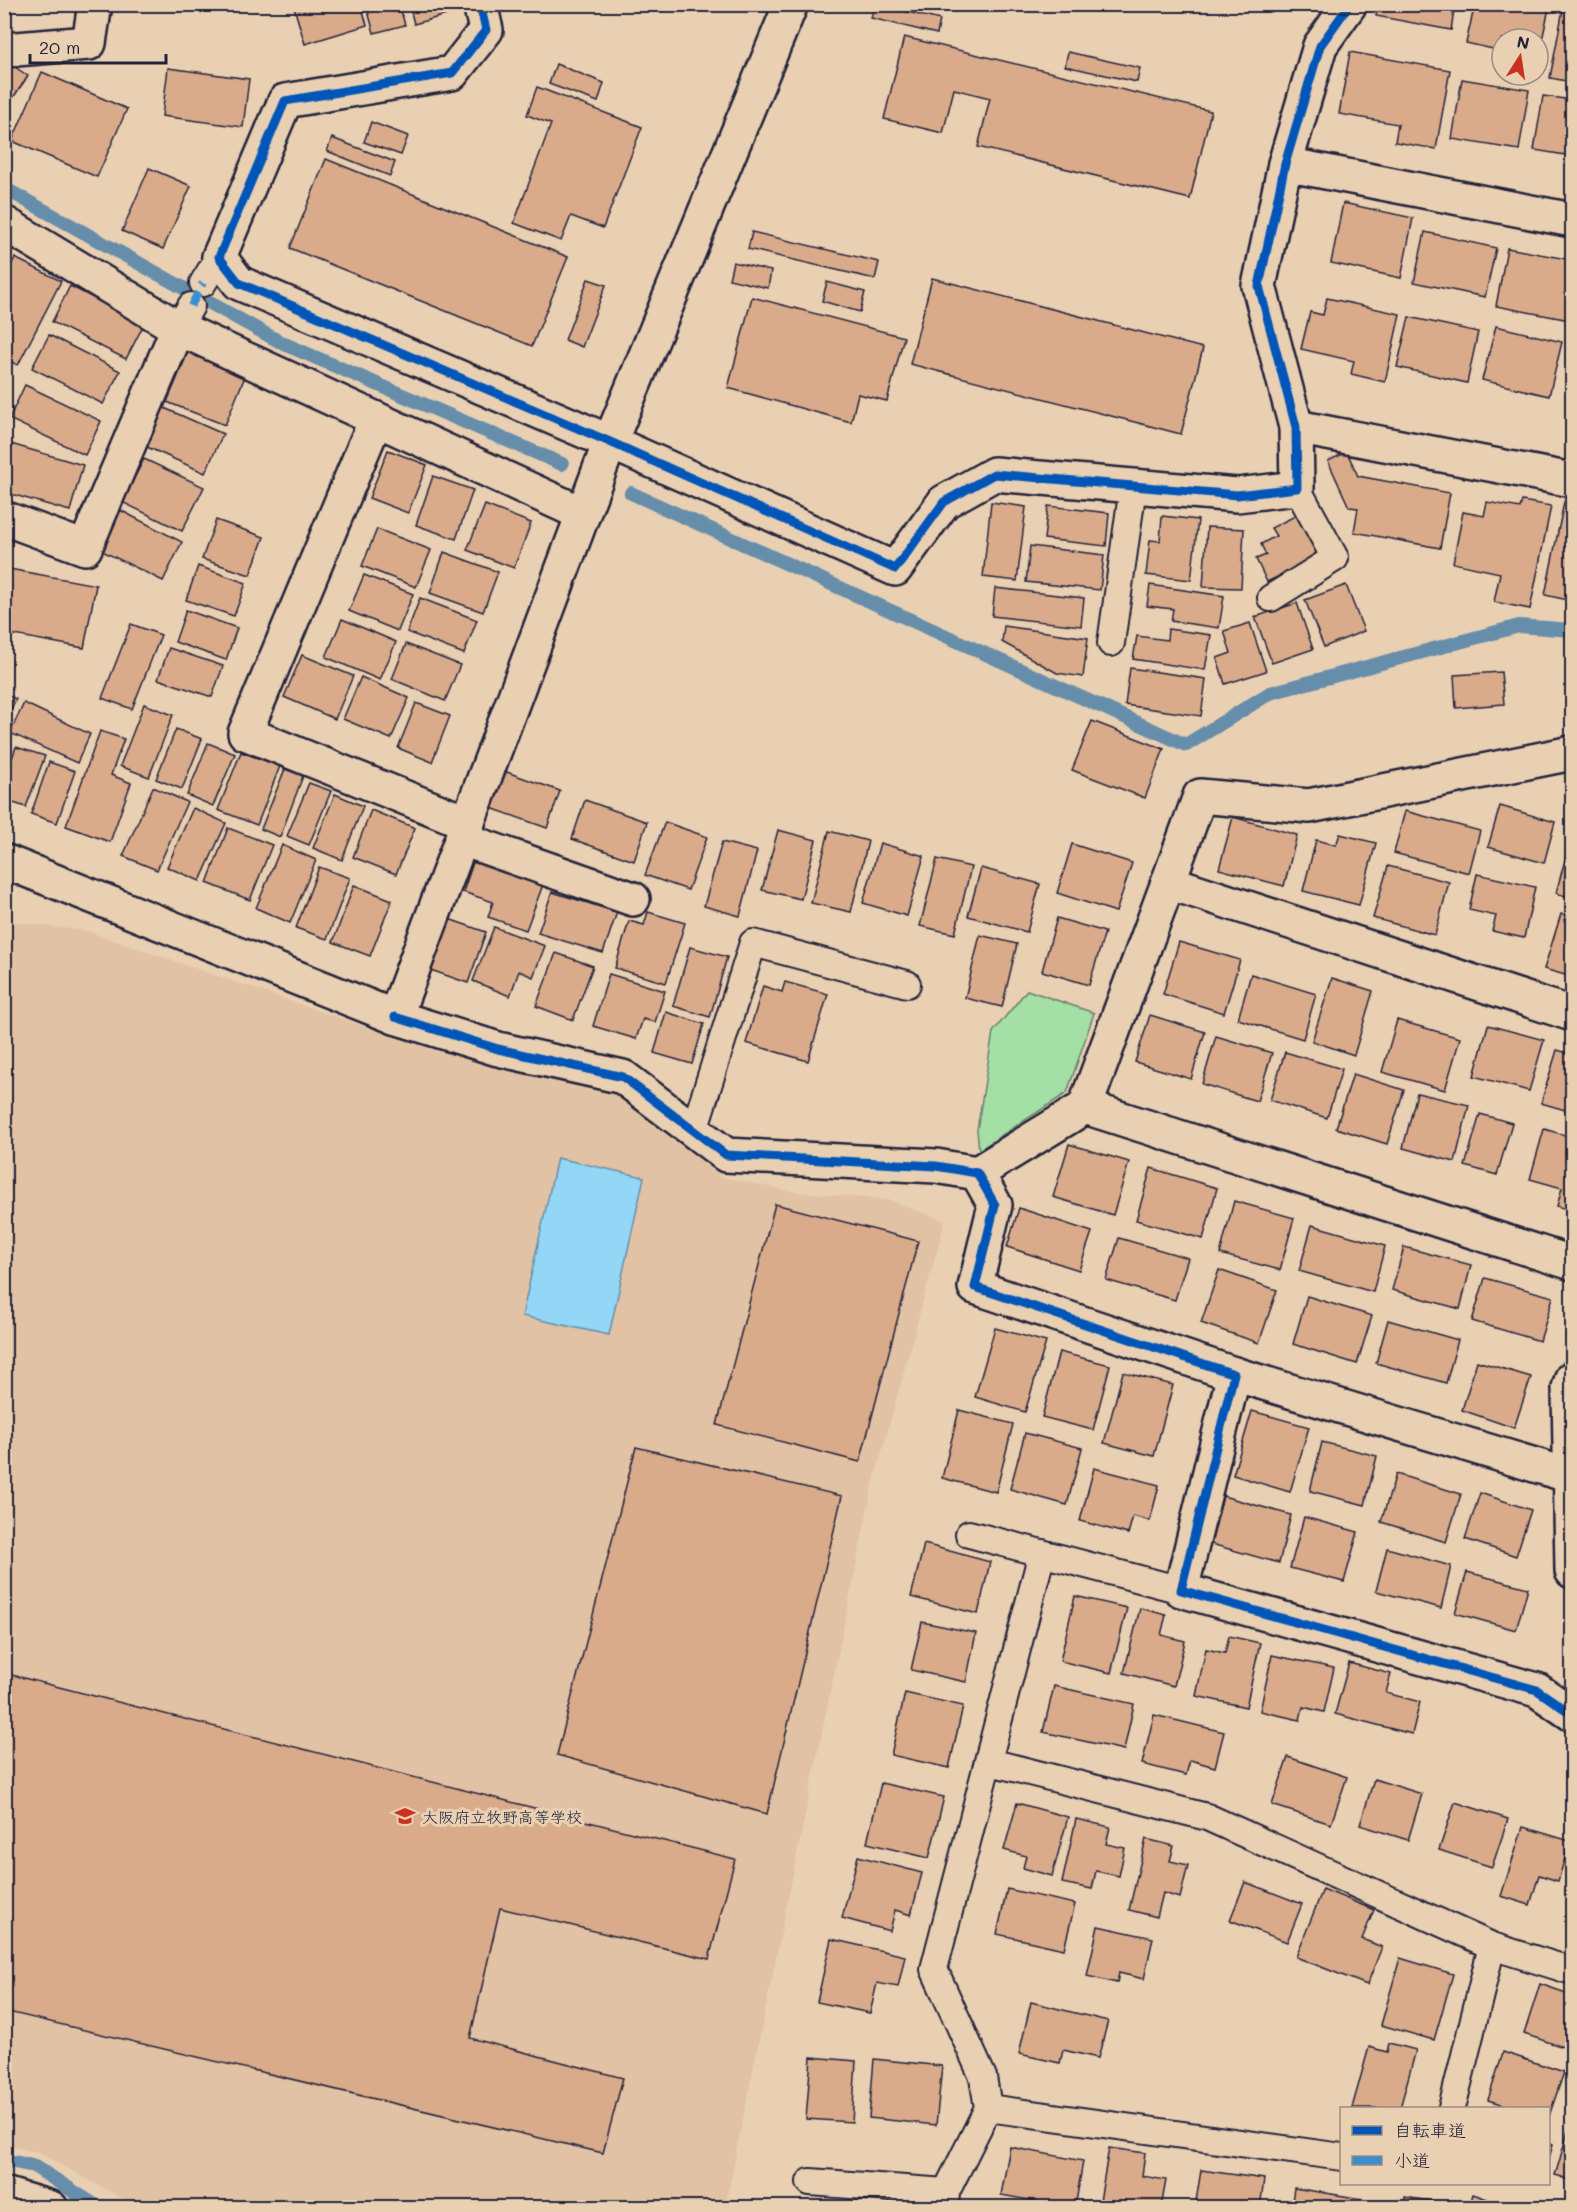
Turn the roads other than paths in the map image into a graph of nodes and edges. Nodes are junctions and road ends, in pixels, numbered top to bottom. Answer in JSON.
{"nodes":[{"id":1,"x":94,"y":4,"type":"edge"},
{"id":2,"x":480,"y":4,"type":"edge"},
{"id":3,"x":791,"y":4,"type":"edge"},
{"id":4,"x":1350,"y":4,"type":"edge"},
{"id":5,"x":4,"y":50,"type":"edge"},
{"id":6,"x":1285,"y":164,"type":"junction"},
{"id":7,"x":1572,"y":220,"type":"edge"},
{"id":8,"x":4,"y":223,"type":"edge"},
{"id":9,"x":185,"y":317,"type":"junction"},
{"id":10,"x":376,"y":419,"type":"junction"},
{"id":11,"x":1296,"y":427,"type":"junction"},
{"id":12,"x":610,"y":442,"type":"junction"},
{"id":13,"x":1572,"y":480,"type":"edge"},
{"id":14,"x":1133,"y":487,"type":"junction"},
{"id":15,"x":1298,"y":488,"type":"junction"},
{"id":16,"x":583,"y":514,"type":"junction"},
{"id":17,"x":4,"y":518,"type":"edge"},
{"id":18,"x":1271,"y":598,"type":"dead end"},
{"id":19,"x":1112,"y":643,"type":"dead end"},
{"id":20,"x":1572,"y":753,"type":"edge"},
{"id":21,"x":465,"y":831,"type":"junction"},
{"id":22,"x":4,"y":861,"type":"edge"},
{"id":23,"x":1168,"y":882,"type":"junction"},
{"id":24,"x":633,"y":899,"type":"dead end"},
{"id":25,"x":907,"y":984,"type":"dead end"},
{"id":26,"x":1572,"y":1014,"type":"edge"},
{"id":27,"x":395,"y":1017,"type":"junction"},
{"id":28,"x":1084,"y":1107,"type":"junction"},
{"id":29,"x":694,"y":1130,"type":"junction"},
{"id":30,"x":977,"y":1173,"type":"junction"},
{"id":31,"x":1572,"y":1263,"type":"edge"},
{"id":32,"x":1234,"y":1374,"type":"junction"},
{"id":33,"x":1572,"y":1378,"type":"edge"},
{"id":34,"x":1571,"y":1476,"type":"junction"},
{"id":35,"x":969,"y":1534,"type":"dead end"},
{"id":36,"x":1042,"y":1553,"type":"junction"},
{"id":37,"x":1572,"y":1570,"type":"edge"},
{"id":38,"x":1181,"y":1590,"type":"junction"},
{"id":39,"x":1572,"y":1714,"type":"edge"},
{"id":40,"x":990,"y":1762,"type":"junction"},
{"id":41,"x":1492,"y":1946,"type":"junction"},
{"id":42,"x":1572,"y":1971,"type":"edge"},
{"id":43,"x":1452,"y":2107,"type":"edge"},
{"id":44,"x":988,"y":2108,"type":"junction"},
{"id":45,"x":1340,"y":2157,"type":"edge"},
{"id":46,"x":810,"y":2182,"type":"dead end"},
{"id":47,"x":4,"y":2194,"type":"edge"},
{"id":48,"x":946,"y":2200,"type":"edge"},
{"id":49,"x":51,"y":2208,"type":"edge"}],
"edges":[{"from":1,"to":5,"type":"street"},
{"from":2,"to":12,"type":"street"},
{"from":3,"to":12,"type":"street"},
{"from":4,"to":6,"type":"street"},
{"from":6,"to":7,"type":"street"},
{"from":6,"to":11,"type":"street"},
{"from":8,"to":9,"type":"street"},
{"from":9,"to":10,"type":"street"},
{"from":9,"to":17,"type":"street"},
{"from":10,"to":16,"type":"street"},
{"from":10,"to":21,"type":"street"},
{"from":11,"to":13,"type":"street"},
{"from":11,"to":15,"type":"street"},
{"from":12,"to":14,"type":"street"},
{"from":12,"to":16,"type":"street"},
{"from":14,"to":15,"type":"street"},
{"from":14,"to":19,"type":"lane"},
{"from":15,"to":18,"type":"lane"},
{"from":16,"to":21,"type":"street"},
{"from":20,"to":23,"type":"street"},
{"from":21,"to":24,"type":"street"},
{"from":21,"to":27,"type":"street"},
{"from":22,"to":27,"type":"street"},
{"from":23,"to":26,"type":"street"},
{"from":23,"to":28,"type":"street"},
{"from":25,"to":29,"type":"lane"},
{"from":27,"to":29,"type":"street"},
{"from":28,"to":30,"type":"street"},
{"from":28,"to":31,"type":"street"},
{"from":29,"to":30,"type":"street"},
{"from":30,"to":32,"type":"street"},
{"from":32,"to":34,"type":"street"},
{"from":32,"to":38,"type":"street"},
{"from":33,"to":34,"type":"street"},
{"from":34,"to":37,"type":"street"},
{"from":35,"to":36,"type":"lane"},
{"from":36,"to":38,"type":"lane"},
{"from":36,"to":40,"type":"lane"},
{"from":38,"to":39,"type":"street"},
{"from":40,"to":41,"type":"lane"},
{"from":40,"to":44,"type":"lane"},
{"from":41,"to":42,"type":"lane"},
{"from":41,"to":43,"type":"lane"},
{"from":44,"to":45,"type":"lane"},
{"from":44,"to":48,"type":"lane"},
{"from":46,"to":48,"type":"lane"},
{"from":47,"to":49,"type":"street"}]}
